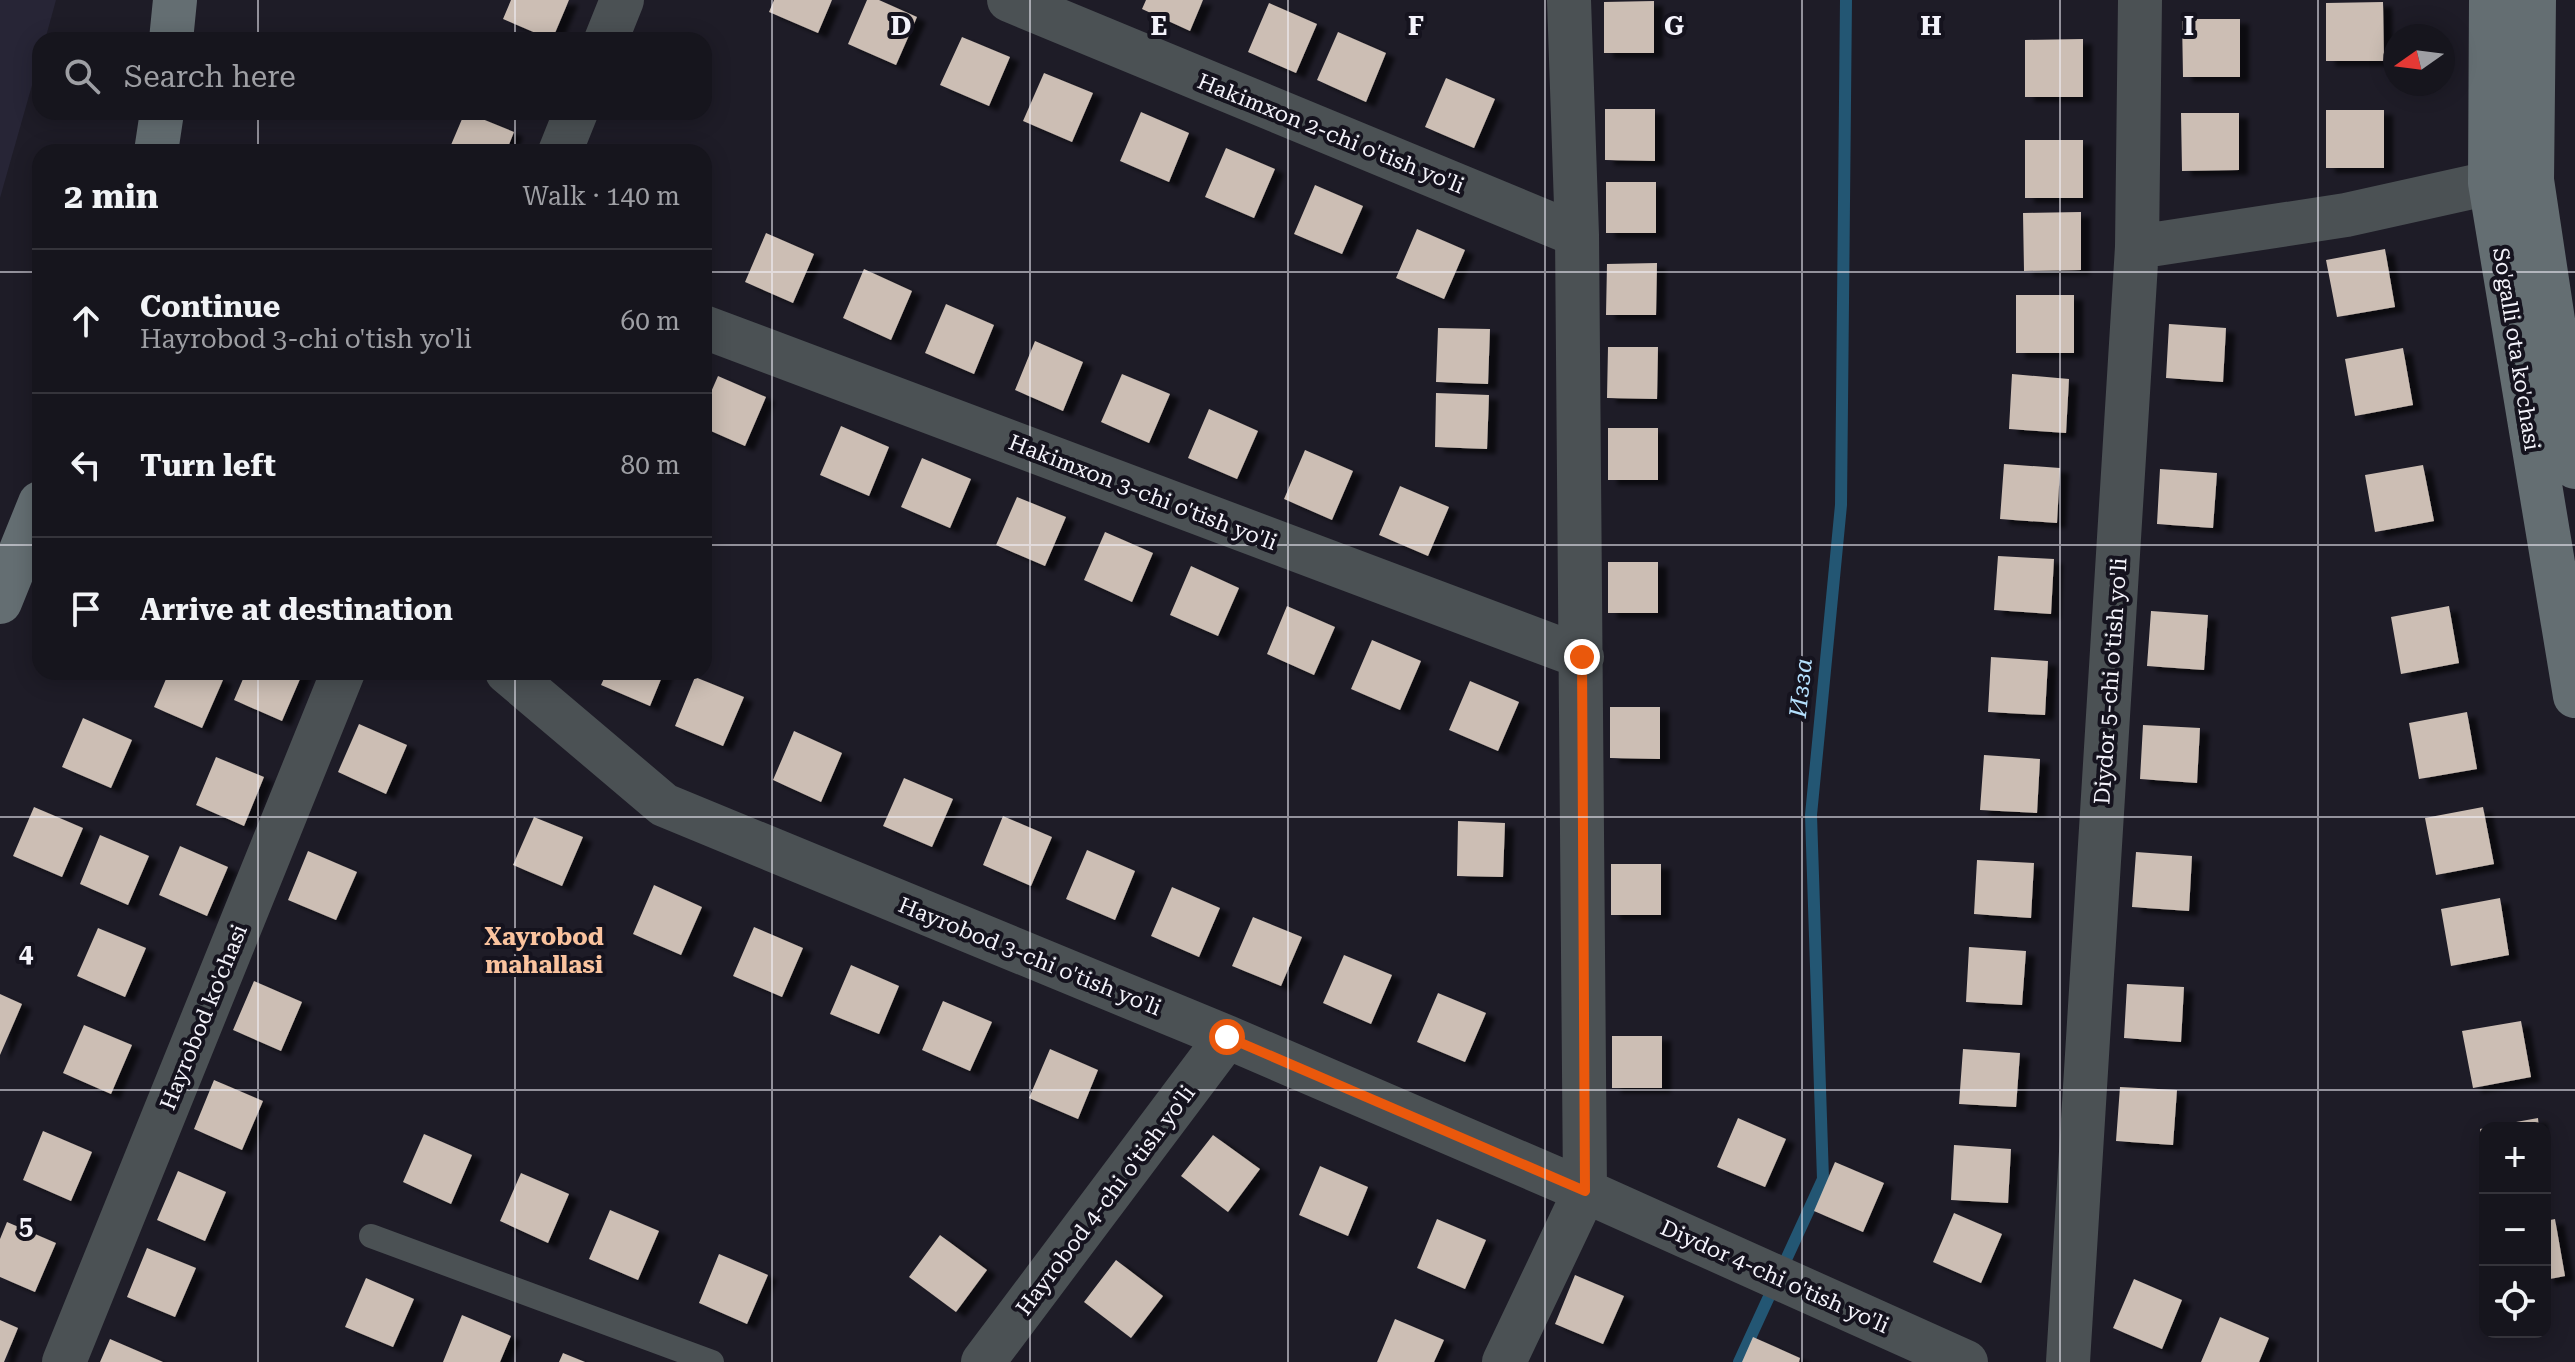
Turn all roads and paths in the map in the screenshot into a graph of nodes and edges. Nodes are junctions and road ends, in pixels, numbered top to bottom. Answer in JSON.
{"nodes":[{"id":1,"x":175,"y":0,"type":"edge"},
{"id":2,"x":622,"y":0,"type":"edge"},
{"id":3,"x":1009,"y":0,"type":"edge"},
{"id":4,"x":1569,"y":0,"type":"edge"},
{"id":5,"x":2140,"y":0,"type":"edge"},
{"id":6,"x":2491,"y":0,"type":"edge"},
{"id":7,"x":2534,"y":0,"type":"edge"},
{"id":8,"x":1092,"y":16,"type":"edge"},
{"id":9,"x":172,"y":32,"type":"edge"},
{"id":10,"x":609,"y":32,"type":"edge"},
{"id":11,"x":573,"y":120,"type":"edge"},
{"id":12,"x":563,"y":144,"type":"edge"},
{"id":13,"x":2532,"y":180,"type":"junction"},
{"id":14,"x":2490,"y":183,"type":"junction"},
{"id":15,"x":1577,"y":235,"type":"junction"},
{"id":16,"x":2137,"y":247,"type":"junction"},
{"id":17,"x":712,"y":330,"type":"edge"},
{"id":18,"x":2575,"y":467,"type":"edge"},
{"id":19,"x":32,"y":523,"type":"edge"},
{"id":20,"x":0,"y":602,"type":"edge"},
{"id":21,"x":1582,"y":657,"type":"junction"},
{"id":22,"x":340,"y":680,"type":"edge"},
{"id":23,"x":516,"y":680,"type":"edge"},
{"id":24,"x":2575,"y":696,"type":"edge"},
{"id":25,"x":1227,"y":1037,"type":"junction"},
{"id":26,"x":1585,"y":1191,"type":"junction"},
{"id":27,"x":371,"y":1236,"type":"dead end"},
{"id":28,"x":64,"y":1362,"type":"edge"},
{"id":29,"x":712,"y":1362,"type":"edge"},
{"id":30,"x":983,"y":1362,"type":"edge"},
{"id":31,"x":1504,"y":1362,"type":"edge"},
{"id":32,"x":1966,"y":1362,"type":"edge"},
{"id":33,"x":2068,"y":1362,"type":"edge"}],
"edges":[{"from":1,"to":9,"type":"main road"},
{"from":2,"to":10,"type":"street"},
{"from":3,"to":8,"type":"street","name":"Hakimxon 2-chi o'tish yo'li"},
{"from":4,"to":15,"type":"street"},
{"from":5,"to":16,"type":"street","name":"Diydor 5-chi o'tish yo'li"},
{"from":6,"to":14,"type":"main road","name":"So'galli ota ko'chasi"},
{"from":7,"to":13,"type":"main road","name":"So'galli ota ko'chasi"},
{"from":8,"to":15,"type":"street","name":"Hakimxon 2-chi o'tish yo'li"},
{"from":11,"to":12,"type":"street"},
{"from":13,"to":14,"type":"street"},
{"from":13,"to":18,"type":"main road","name":"So'galli ota ko'chasi"},
{"from":14,"to":16,"type":"street"},
{"from":14,"to":24,"type":"main road","name":"So'galli ota ko'chasi"},
{"from":15,"to":21,"type":"street"},
{"from":16,"to":33,"type":"street","name":"Diydor 5-chi o'tish yo'li"},
{"from":17,"to":21,"type":"street","name":"Hakimxon 3-chi o'tish yo'li"},
{"from":19,"to":20,"type":"main road"},
{"from":21,"to":26,"type":"street"},
{"from":22,"to":28,"type":"street","name":"Hayrobod ko'chasi"},
{"from":23,"to":25,"type":"street","name":"Hayrobod 3-chi o'tish yo'li"},
{"from":25,"to":26,"type":"street","name":"Hayrobod 3-chi o'tish yo'li"},
{"from":25,"to":30,"type":"street","name":"Hayrobod 4-chi o'tish yo'li"},
{"from":26,"to":31,"type":"street"},
{"from":26,"to":32,"type":"street","name":"Diydor 4-chi o'tish yo'li"},
{"from":27,"to":29,"type":"lane"}]}
